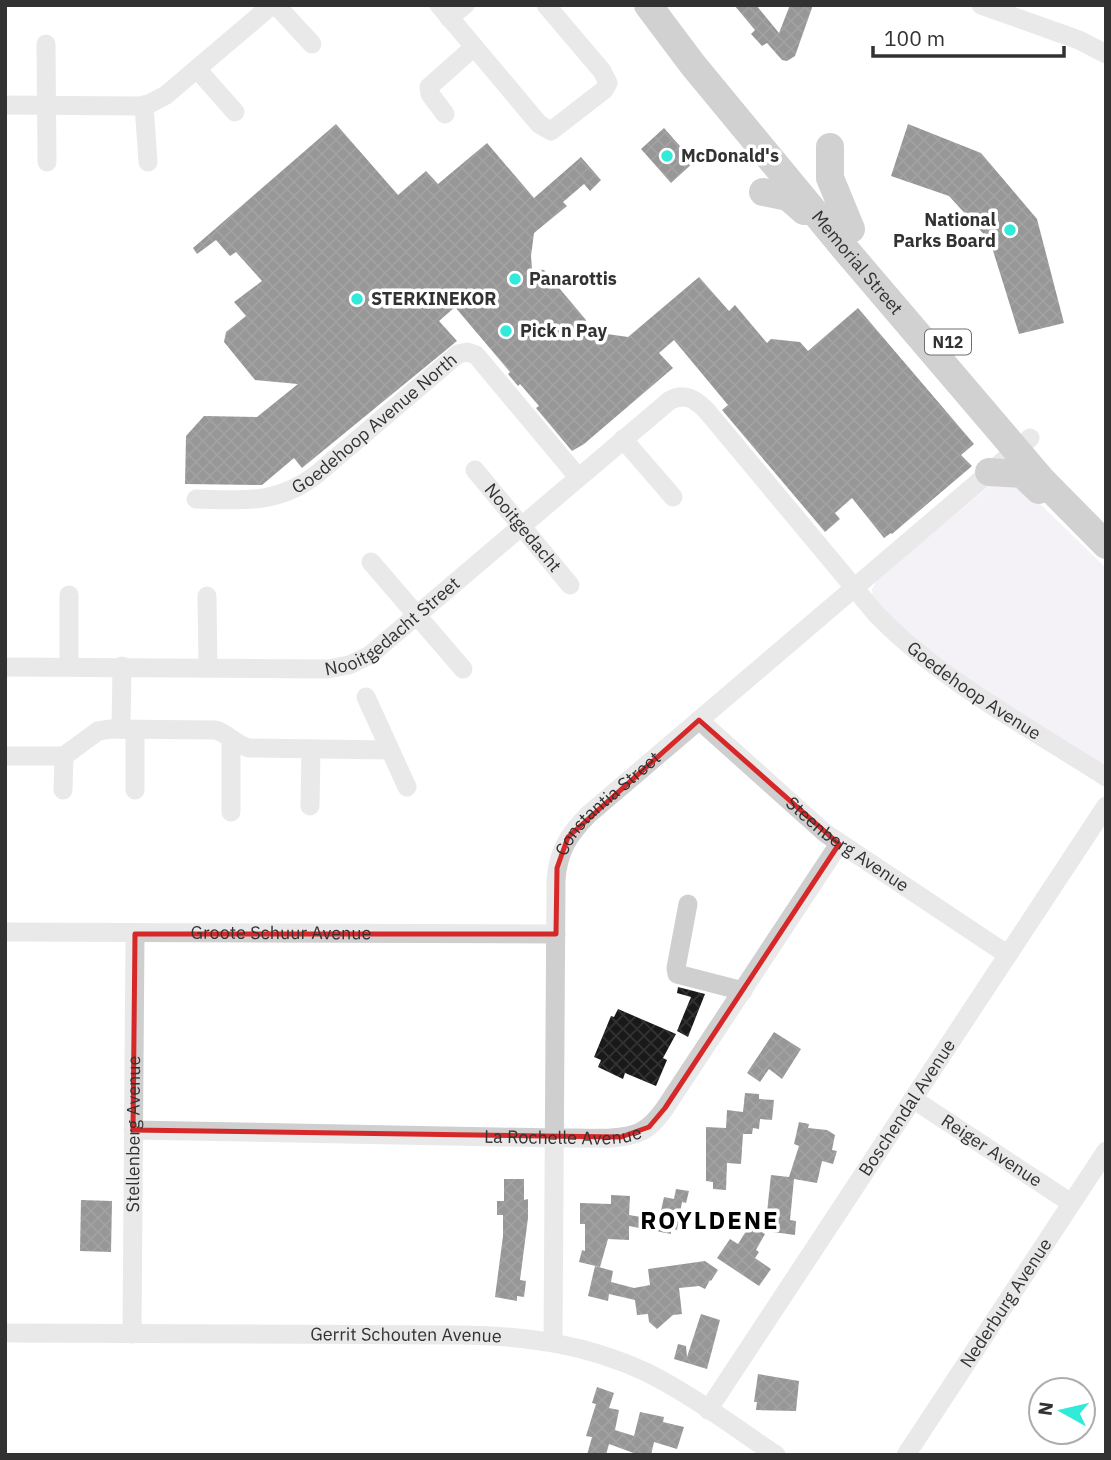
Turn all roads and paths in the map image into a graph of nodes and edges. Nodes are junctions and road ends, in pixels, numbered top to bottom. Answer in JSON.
{"nodes":[{"id":1,"x":274,"y":5,"type":"edge"},
{"id":2,"x":465,"y":5,"type":"edge"},
{"id":3,"x":546,"y":5,"type":"edge"},
{"id":4,"x":648,"y":5,"type":"edge"},
{"id":5,"x":665,"y":5,"type":"edge"},
{"id":6,"x":981,"y":5,"type":"edge"},
{"id":7,"x":444,"y":12,"type":"edge"},
{"id":8,"x":46,"y":44,"type":"dead end"},
{"id":9,"x":312,"y":44,"type":"dead end"},
{"id":10,"x":474,"y":47,"type":"junction"},
{"id":11,"x":1106,"y":54,"type":"edge"},
{"id":12,"x":197,"y":69,"type":"junction"},
{"id":13,"x":5,"y":105,"type":"edge"},
{"id":14,"x":144,"y":105,"type":"junction"},
{"id":15,"x":47,"y":106,"type":"junction"},
{"id":16,"x":235,"y":112,"type":"dead end"},
{"id":17,"x":445,"y":114,"type":"dead end"},
{"id":18,"x":830,"y":147,"type":"dead end"},
{"id":19,"x":148,"y":162,"type":"dead end"},
{"id":20,"x":47,"y":163,"type":"dead end"},
{"id":21,"x":763,"y":191,"type":"dead end"},
{"id":22,"x":848,"y":239,"type":"junction"},
{"id":23,"x":623,"y":439,"type":"junction"},
{"id":24,"x":1023,"y":443,"type":"junction"},
{"id":25,"x":475,"y":470,"type":"dead end"},
{"id":26,"x":989,"y":472,"type":"junction"},
{"id":27,"x":578,"y":477,"type":"junction"},
{"id":28,"x":673,"y":497,"type":"dead end"},
{"id":29,"x":196,"y":499,"type":"dead end"},
{"id":30,"x":1106,"y":524,"type":"edge"},
{"id":31,"x":520,"y":527,"type":"junction"},
{"id":32,"x":1106,"y":545,"type":"edge"},
{"id":33,"x":371,"y":562,"type":"dead end"},
{"id":34,"x":570,"y":585,"type":"dead end"},
{"id":35,"x":855,"y":587,"type":"junction"},
{"id":36,"x":69,"y":595,"type":"dead end"},
{"id":37,"x":207,"y":596,"type":"dead end"},
{"id":38,"x":416,"y":615,"type":"junction"},
{"id":39,"x":69,"y":666,"type":"junction"},
{"id":40,"x":122,"y":666,"type":"junction"},
{"id":41,"x":5,"y":667,"type":"edge"},
{"id":42,"x":208,"y":667,"type":"junction"},
{"id":43,"x":463,"y":669,"type":"dead end"},
{"id":44,"x":366,"y":697,"type":"dead end"},
{"id":45,"x":699,"y":720,"type":"junction"},
{"id":46,"x":128,"y":730,"type":"junction"},
{"id":47,"x":231,"y":739,"type":"junction"},
{"id":48,"x":311,"y":749,"type":"junction"},
{"id":49,"x":388,"y":750,"type":"junction"},
{"id":50,"x":5,"y":756,"type":"edge"},
{"id":51,"x":64,"y":756,"type":"junction"},
{"id":52,"x":1106,"y":778,"type":"edge"},
{"id":53,"x":407,"y":787,"type":"dead end"},
{"id":54,"x":63,"y":790,"type":"dead end"},
{"id":55,"x":135,"y":790,"type":"dead end"},
{"id":56,"x":310,"y":806,"type":"dead end"},
{"id":57,"x":1106,"y":806,"type":"edge"},
{"id":58,"x":231,"y":812,"type":"dead end"},
{"id":59,"x":839,"y":844,"type":"junction"},
{"id":60,"x":688,"y":904,"type":"dead end"},
{"id":61,"x":5,"y":932,"type":"edge"},
{"id":62,"x":135,"y":934,"type":"junction"},
{"id":63,"x":556,"y":934,"type":"junction"},
{"id":64,"x":1008,"y":955,"type":"junction"},
{"id":65,"x":743,"y":990,"type":"junction"},
{"id":66,"x":913,"y":1099,"type":"junction"},
{"id":67,"x":133,"y":1130,"type":"junction"},
{"id":68,"x":555,"y":1138,"type":"junction"},
{"id":69,"x":1106,"y":1151,"type":"edge"},
{"id":70,"x":1071,"y":1203,"type":"junction"},
{"id":71,"x":5,"y":1333,"type":"edge"},
{"id":72,"x":132,"y":1334,"type":"junction"},
{"id":73,"x":553,"y":1342,"type":"junction"},
{"id":74,"x":709,"y":1410,"type":"junction"},
{"id":75,"x":776,"y":1455,"type":"edge"},
{"id":76,"x":906,"y":1455,"type":"edge"}],
"edges":[{"from":1,"to":9,"type":"street"},
{"from":1,"to":12,"type":"street"},
{"from":2,"to":7,"type":"street"},
{"from":3,"to":10,"type":"street"},
{"from":4,"to":22,"type":"highway","name":"Memorial Street","number":"N12"},
{"from":5,"to":22,"type":"highway","name":"Memorial Street","number":"N12"},
{"from":6,"to":11,"type":"street"},
{"from":7,"to":10,"type":"street"},
{"from":8,"to":15,"type":"street"},
{"from":10,"to":17,"type":"street"},
{"from":12,"to":14,"type":"street"},
{"from":12,"to":16,"type":"street"},
{"from":13,"to":15,"type":"street"},
{"from":14,"to":15,"type":"street"},
{"from":14,"to":19,"type":"street"},
{"from":15,"to":20,"type":"street"},
{"from":18,"to":22,"type":"highway"},
{"from":21,"to":22,"type":"highway"},
{"from":22,"to":24,"type":"highway","name":"Memorial Street","number":"N12"},
{"from":23,"to":27,"type":"street","name":"Nooitgedacht Street"},
{"from":23,"to":28,"type":"street"},
{"from":23,"to":35,"type":"street","name":"Nooitgedacht Street"},
{"from":24,"to":26,"type":"street","name":"Constantia Street"},
{"from":24,"to":30,"type":"highway","name":"Memorial Street","number":"N12"},
{"from":24,"to":32,"type":"highway","name":"Memorial Street","number":"N12"},
{"from":25,"to":31,"type":"street","name":"Nooitgedacht"},
{"from":26,"to":32,"type":"highway"},
{"from":26,"to":35,"type":"street","name":"Constantia Street"},
{"from":27,"to":29,"type":"street","name":"Goedehoop Avenue North"},
{"from":27,"to":31,"type":"street","name":"Nooitgedacht Street"},
{"from":31,"to":34,"type":"street","name":"Nooitgedacht"},
{"from":31,"to":38,"type":"street","name":"Nooitgedacht Street"},
{"from":33,"to":38,"type":"street"},
{"from":35,"to":45,"type":"street","name":"Constantia Street"},
{"from":35,"to":52,"type":"street","name":"Goedehoop Avenue"},
{"from":36,"to":39,"type":"street"},
{"from":37,"to":42,"type":"street"},
{"from":38,"to":42,"type":"street","name":"Nooitgedacht Street"},
{"from":38,"to":43,"type":"street"},
{"from":39,"to":40,"type":"street","name":"Nooitgedacht Street"},
{"from":39,"to":41,"type":"street","name":"Nooitgedacht Street"},
{"from":40,"to":42,"type":"street","name":"Nooitgedacht Street"},
{"from":40,"to":46,"type":"street"},
{"from":44,"to":49,"type":"street"},
{"from":45,"to":59,"type":"street","name":"Steenberg Avenue"},
{"from":45,"to":63,"type":"street","name":"Constantia Street"},
{"from":46,"to":47,"type":"street"},
{"from":46,"to":51,"type":"street"},
{"from":46,"to":55,"type":"street"},
{"from":47,"to":48,"type":"street"},
{"from":47,"to":58,"type":"street"},
{"from":48,"to":49,"type":"street"},
{"from":48,"to":56,"type":"street"},
{"from":49,"to":53,"type":"street"},
{"from":50,"to":51,"type":"street"},
{"from":51,"to":54,"type":"street"},
{"from":57,"to":64,"type":"street","name":"Boschendal Avenue"},
{"from":59,"to":64,"type":"street","name":"Steenberg Avenue"},
{"from":59,"to":65,"type":"street","name":"La Rochelle Avenue"},
{"from":60,"to":65,"type":"street"},
{"from":61,"to":62,"type":"street","name":"Groote Schuur Avenue"},
{"from":62,"to":63,"type":"street","name":"Groote Schuur Avenue"},
{"from":62,"to":67,"type":"street","name":"Stellenberg Avenue"},
{"from":63,"to":68,"type":"street","name":"Constantia Street"},
{"from":64,"to":66,"type":"street","name":"Boschendal Avenue"},
{"from":65,"to":68,"type":"street","name":"La Rochelle Avenue"},
{"from":66,"to":70,"type":"street","name":"Reiger Avenue"},
{"from":66,"to":74,"type":"street","name":"Boschendal Avenue"},
{"from":67,"to":68,"type":"street","name":"La Rochelle Avenue"},
{"from":67,"to":72,"type":"street","name":"Stellenberg Avenue"},
{"from":68,"to":73,"type":"street","name":"Constantia Street"},
{"from":69,"to":70,"type":"street","name":"Nederburg Avenue"},
{"from":70,"to":76,"type":"street","name":"Nederburg Avenue"},
{"from":71,"to":72,"type":"street","name":"Gerrit Schouten Avenue"},
{"from":72,"to":73,"type":"street","name":"Gerrit Schouten Avenue"},
{"from":73,"to":74,"type":"street","name":"Gerrit Schouten Avenue"},
{"from":74,"to":75,"type":"street","name":"Gerrit Schouten Avenue"}]}
